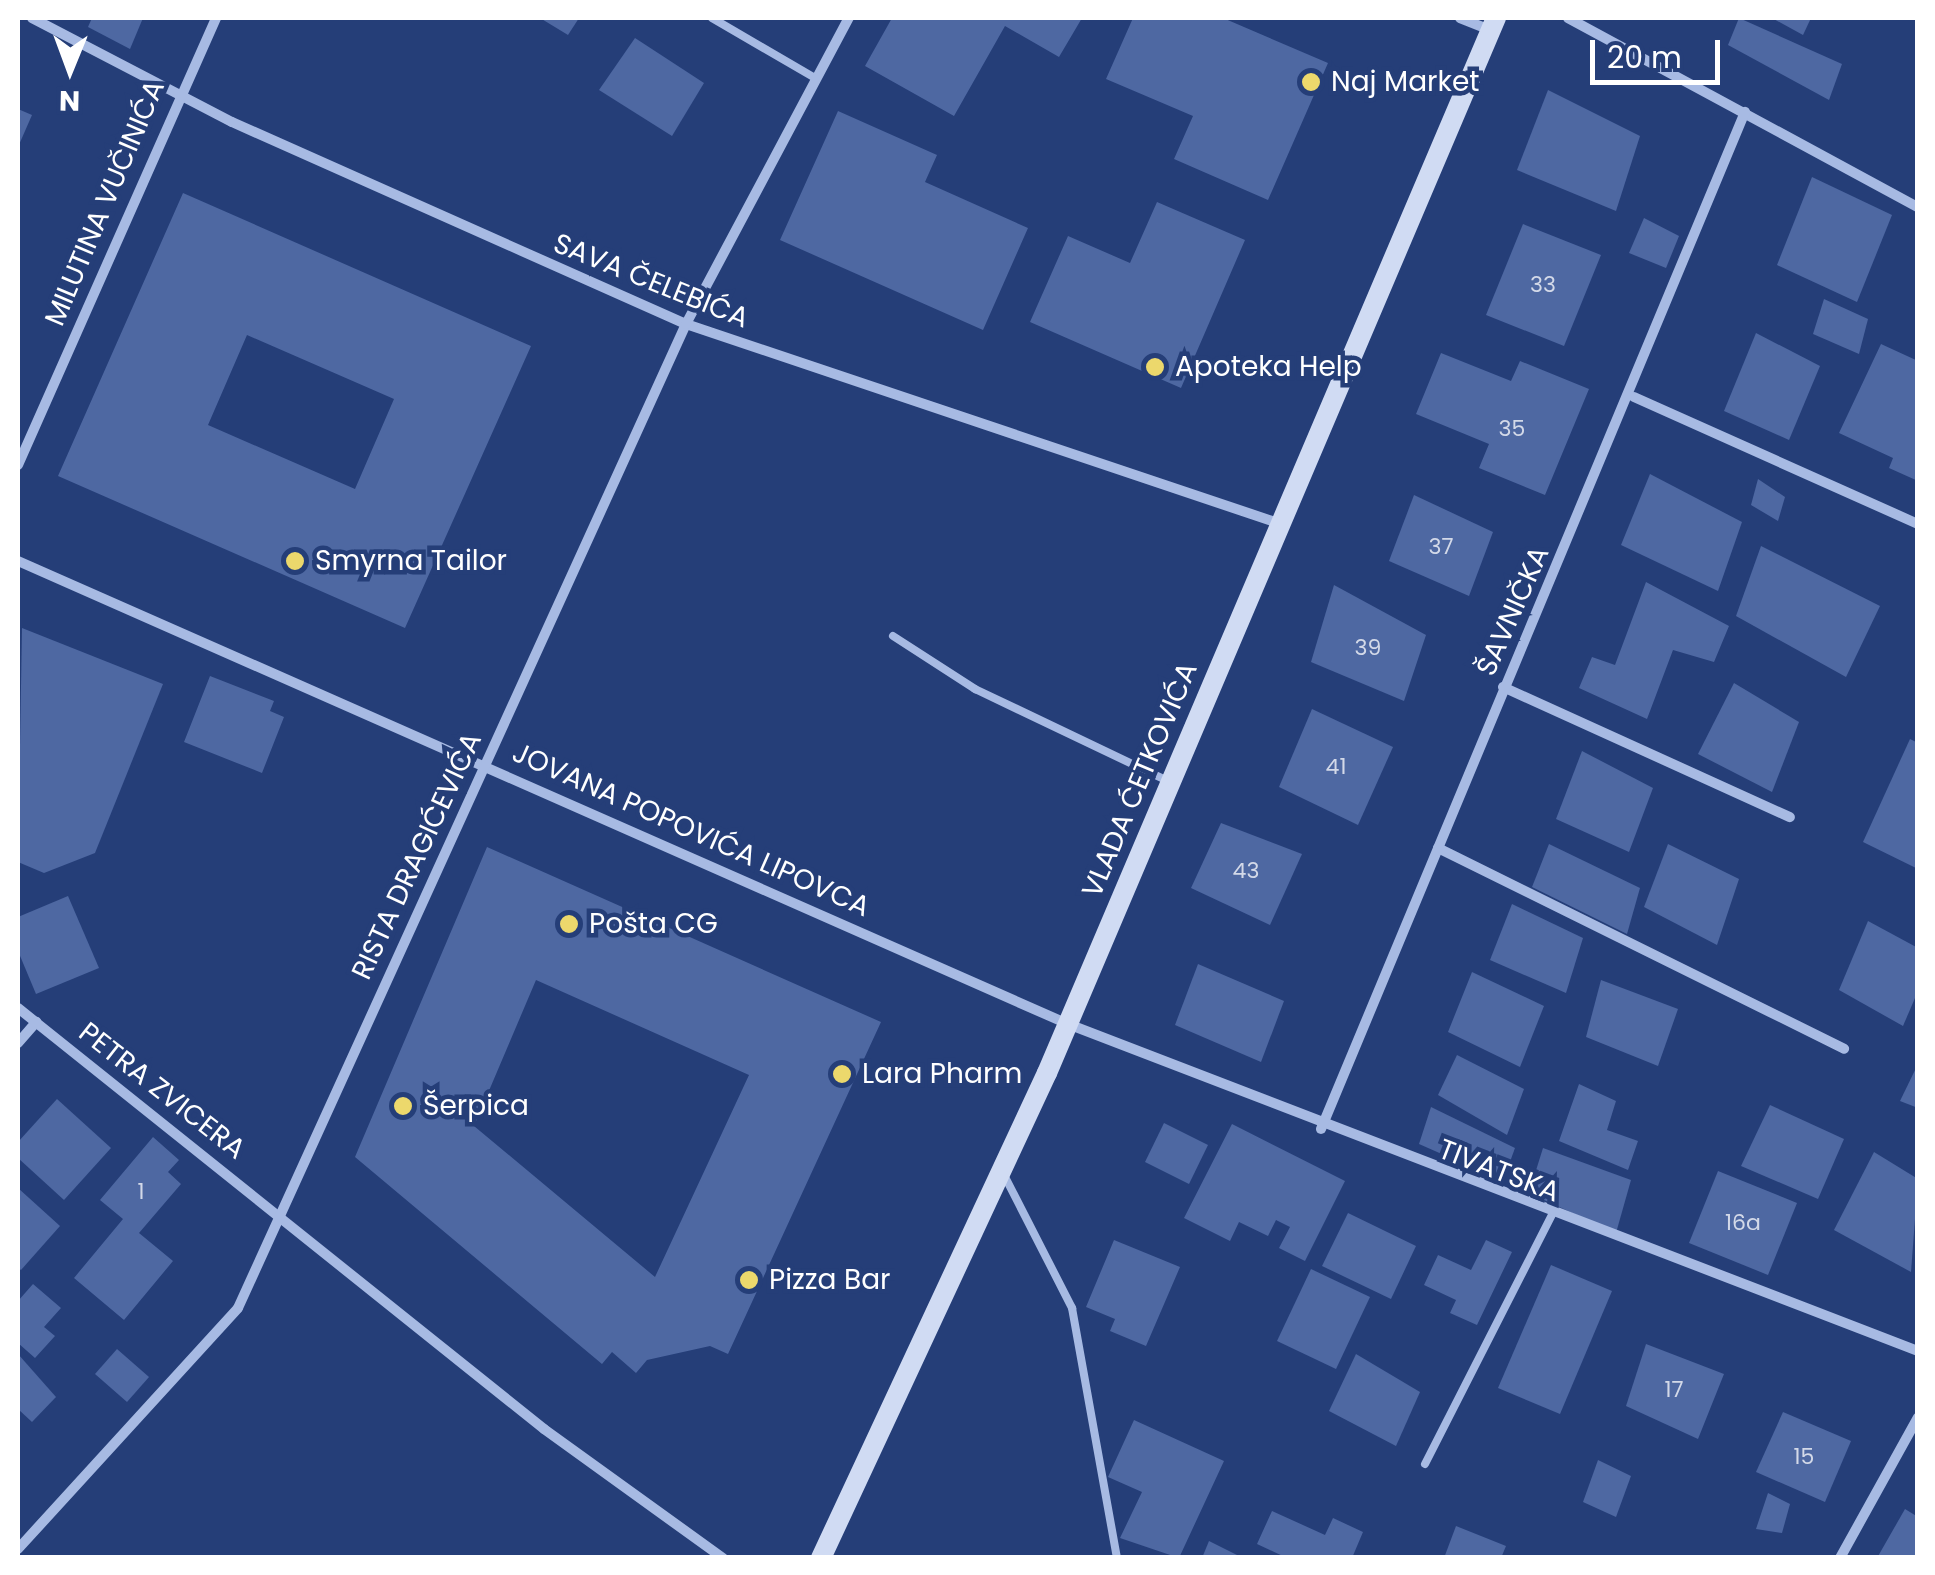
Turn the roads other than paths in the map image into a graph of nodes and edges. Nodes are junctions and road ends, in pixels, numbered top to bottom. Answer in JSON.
{"nodes":[{"id":1,"x":32,"y":18,"type":"edge"},
{"id":2,"x":216,"y":18,"type":"edge"},
{"id":3,"x":712,"y":18,"type":"edge"},
{"id":4,"x":850,"y":18,"type":"edge"},
{"id":5,"x":1460,"y":18,"type":"edge"},
{"id":6,"x":1568,"y":18,"type":"edge"},
{"id":7,"x":1492,"y":24,"type":"edge"},
{"id":8,"x":817,"y":78,"type":"junction"},
{"id":9,"x":175,"y":95,"type":"junction"},
{"id":10,"x":1745,"y":112,"type":"junction"},
{"id":11,"x":1918,"y":207,"type":"edge"},
{"id":12,"x":686,"y":324,"type":"junction"},
{"id":13,"x":1634,"y":397,"type":"junction"},
{"id":14,"x":18,"y":465,"type":"edge"},
{"id":15,"x":1278,"y":524,"type":"junction"},
{"id":16,"x":1918,"y":524,"type":"edge"},
{"id":17,"x":18,"y":562,"type":"edge"},
{"id":18,"x":893,"y":636,"type":"dead end"},
{"id":19,"x":1503,"y":687,"type":"junction"},
{"id":20,"x":485,"y":762,"type":"junction"},
{"id":21,"x":1168,"y":781,"type":"junction"},
{"id":22,"x":1790,"y":817,"type":"dead end"},
{"id":23,"x":1438,"y":848,"type":"junction"},
{"id":24,"x":18,"y":1008,"type":"edge"},
{"id":25,"x":36,"y":1022,"type":"junction"},
{"id":26,"x":1068,"y":1024,"type":"junction"},
{"id":27,"x":18,"y":1043,"type":"edge"},
{"id":28,"x":1844,"y":1049,"type":"dead end"},
{"id":29,"x":1322,"y":1129,"type":"junction"},
{"id":30,"x":1002,"y":1170,"type":"junction"},
{"id":31,"x":279,"y":1210,"type":"junction"},
{"id":32,"x":1552,"y":1216,"type":"junction"},
{"id":33,"x":1918,"y":1352,"type":"edge"},
{"id":34,"x":1918,"y":1417,"type":"edge"},
{"id":35,"x":1425,"y":1464,"type":"dead end"},
{"id":36,"x":18,"y":1549,"type":"edge"},
{"id":37,"x":724,"y":1558,"type":"edge"},
{"id":38,"x":821,"y":1558,"type":"edge"},
{"id":39,"x":1118,"y":1558,"type":"edge"},
{"id":40,"x":1840,"y":1558,"type":"edge"}],
"edges":[{"from":1,"to":9,"type":"street","name":"SAVA ČELEBIĆA"},
{"from":2,"to":9,"type":"street","name":"MILUTINA VUČINIĆA"},
{"from":3,"to":8,"type":"lane"},
{"from":4,"to":8,"type":"street","name":"RISTA DRAGIĆEVIĆA"},
{"from":5,"to":7,"type":"street"},
{"from":6,"to":10,"type":"street"},
{"from":7,"to":15,"type":"street","name":"VLADA ĆETKOVIĆA"},
{"from":8,"to":12,"type":"street","name":"RISTA DRAGIĆEVIĆA"},
{"from":9,"to":12,"type":"street","name":"SAVA ČELEBIĆA"},
{"from":9,"to":14,"type":"street","name":"MILUTINA VUČINIĆA"},
{"from":10,"to":11,"type":"street"},
{"from":10,"to":13,"type":"street","name":"ŠAVNIČKA"},
{"from":12,"to":15,"type":"street","name":"SAVA ČELEBIĆA"},
{"from":12,"to":20,"type":"street","name":"RISTA DRAGIĆEVIĆA"},
{"from":13,"to":16,"type":"street"},
{"from":13,"to":19,"type":"street","name":"ŠAVNIČKA"},
{"from":15,"to":21,"type":"street","name":"VLADA ĆETKOVIĆA"},
{"from":17,"to":20,"type":"street","name":"JOVANA POPOVIĆA LIPOVCA"},
{"from":18,"to":21,"type":"lane"},
{"from":19,"to":22,"type":"street"},
{"from":19,"to":23,"type":"street","name":"ŠAVNIČKA"},
{"from":20,"to":26,"type":"street","name":"JOVANA POPOVIĆA LIPOVCA"},
{"from":20,"to":31,"type":"street","name":"RISTA DRAGIĆEVIĆA"},
{"from":21,"to":26,"type":"street","name":"VLADA ĆETKOVIĆA"},
{"from":23,"to":28,"type":"street"},
{"from":23,"to":29,"type":"street","name":"ŠAVNIČKA"},
{"from":24,"to":25,"type":"street","name":"PETRA ZVICERA"},
{"from":25,"to":27,"type":"street"},
{"from":25,"to":31,"type":"street","name":"PETRA ZVICERA"},
{"from":26,"to":29,"type":"street","name":"TIVATSKA"},
{"from":26,"to":30,"type":"street","name":"VLADA ĆETKOVIĆA"},
{"from":29,"to":32,"type":"street","name":"TIVATSKA"},
{"from":30,"to":38,"type":"street","name":"VLADA ĆETKOVIĆA"},
{"from":30,"to":39,"type":"lane"},
{"from":31,"to":36,"type":"street","name":"RISTA DRAGIĆEVIĆA"},
{"from":31,"to":37,"type":"street"},
{"from":32,"to":33,"type":"street","name":"TIVATSKA"},
{"from":32,"to":35,"type":"lane"},
{"from":34,"to":40,"type":"street"}]}
